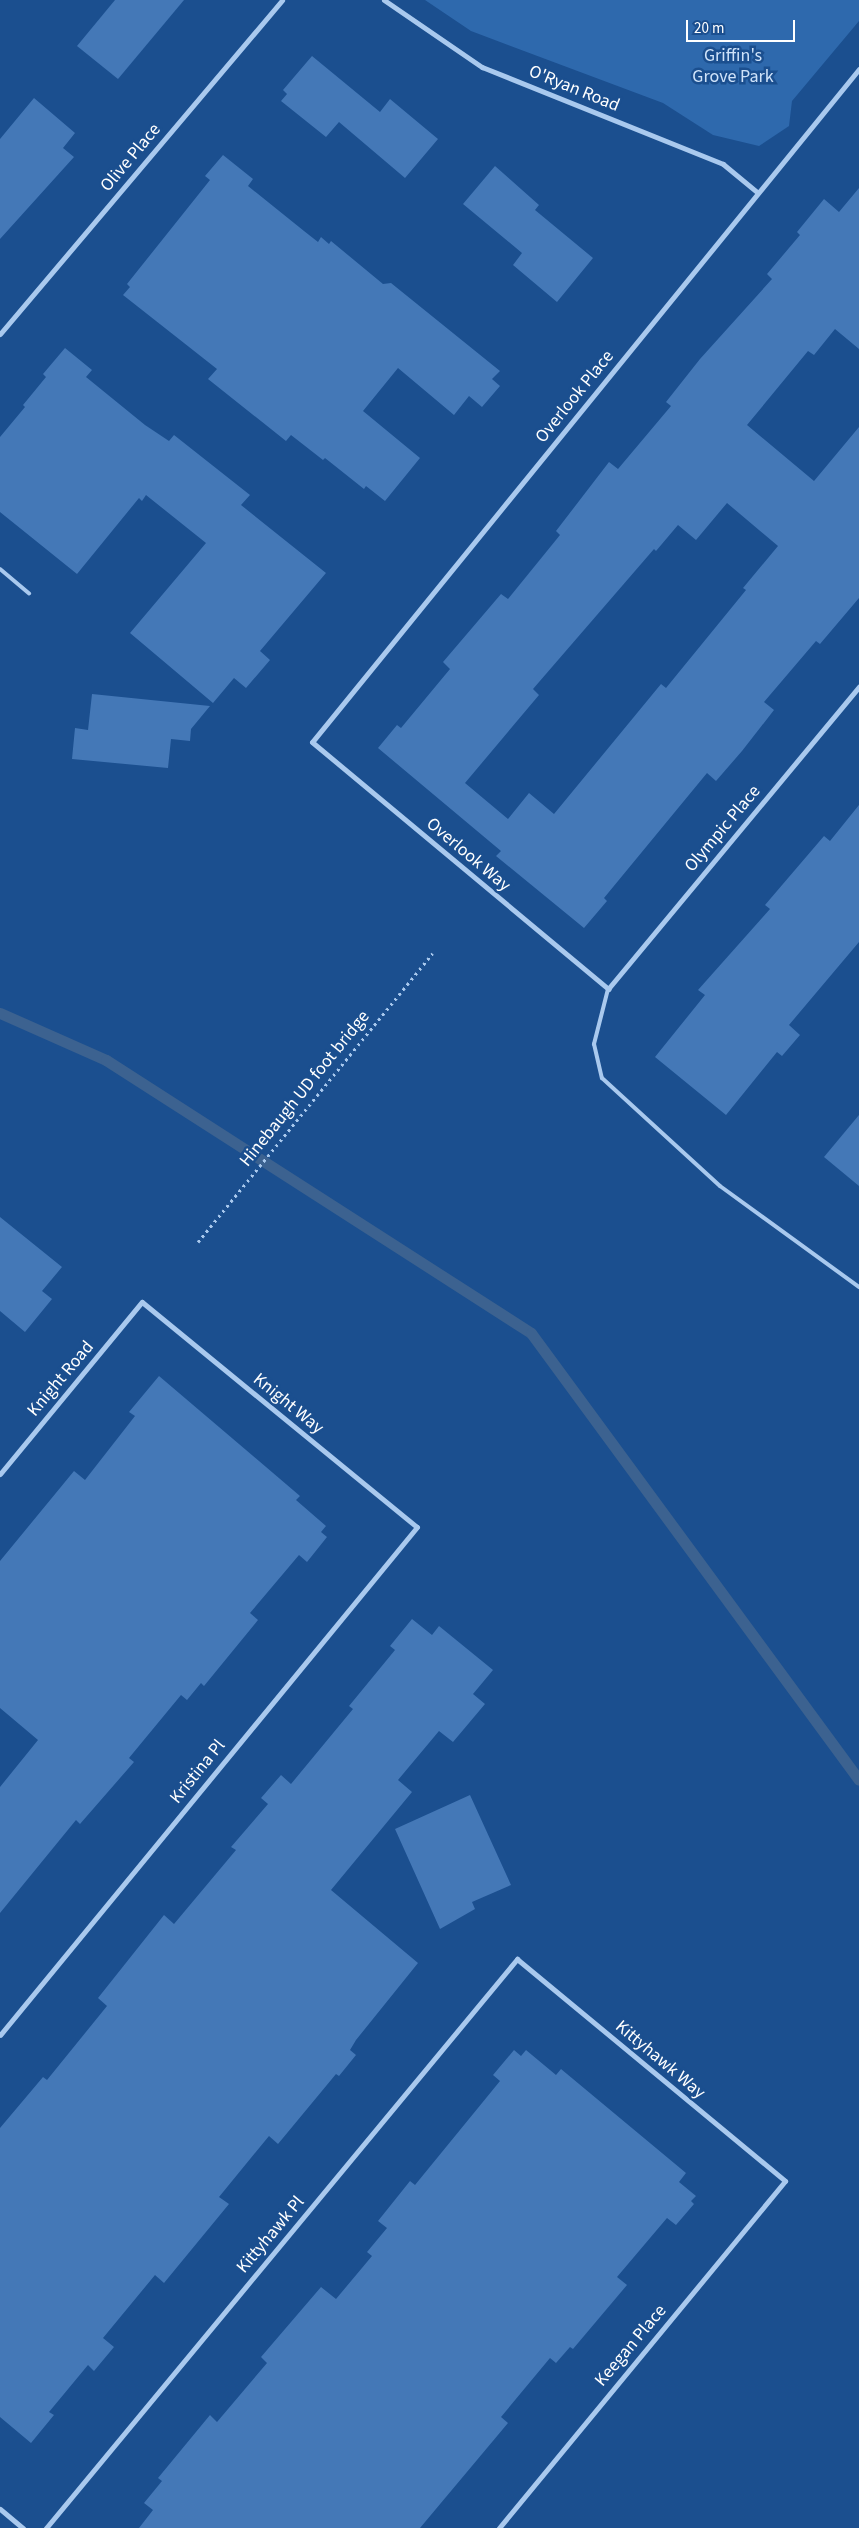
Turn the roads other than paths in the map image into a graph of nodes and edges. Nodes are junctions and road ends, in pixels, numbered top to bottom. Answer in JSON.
{"nodes":[{"id":1,"x":282,"y":0,"type":"edge"},
{"id":2,"x":384,"y":0,"type":"edge"},
{"id":3,"x":859,"y":69,"type":"edge"},
{"id":4,"x":758,"y":193,"type":"junction"},
{"id":5,"x":0,"y":334,"type":"edge"},
{"id":6,"x":0,"y":569,"type":"edge"},
{"id":7,"x":29,"y":593,"type":"dead end"},
{"id":8,"x":859,"y":687,"type":"edge"},
{"id":9,"x":312,"y":742,"type":"joint"},
{"id":10,"x":608,"y":989,"type":"junction"},
{"id":11,"x":859,"y":1287,"type":"edge"},
{"id":12,"x":142,"y":1302,"type":"joint"},
{"id":13,"x":0,"y":1474,"type":"edge"},
{"id":14,"x":417,"y":1527,"type":"joint"},
{"id":15,"x":517,"y":1959,"type":"joint"},
{"id":16,"x":0,"y":2035,"type":"edge"},
{"id":17,"x":785,"y":2181,"type":"joint"},
{"id":18,"x":0,"y":2510,"type":"edge"},
{"id":19,"x":23,"y":2528,"type":"edge"},
{"id":20,"x":46,"y":2528,"type":"edge"},
{"id":21,"x":499,"y":2528,"type":"edge"}],
"edges":[{"from":1,"to":5,"type":"street","name":"Olive Place"},
{"from":2,"to":4,"type":"street","name":"O'Ryan Road"},
{"from":3,"to":4,"type":"street","name":"Overlook Place"},
{"from":4,"to":9,"type":"street","name":"Overlook Place"},
{"from":6,"to":7,"type":"lane"},
{"from":8,"to":10,"type":"street","name":"Olympic Place"},
{"from":9,"to":10,"type":"street","name":"Overlook Way"},
{"from":10,"to":11,"type":"lane"},
{"from":12,"to":13,"type":"street","name":"Knight Road"},
{"from":12,"to":14,"type":"street","name":"Knight Way"},
{"from":14,"to":16,"type":"street","name":"Kristina Pl"},
{"from":15,"to":17,"type":"street","name":"Kittyhawk Way"},
{"from":15,"to":20,"type":"street","name":"Kittyhawk Pl"},
{"from":17,"to":21,"type":"street","name":"Keegan Place"},
{"from":18,"to":19,"type":"street"}]}
